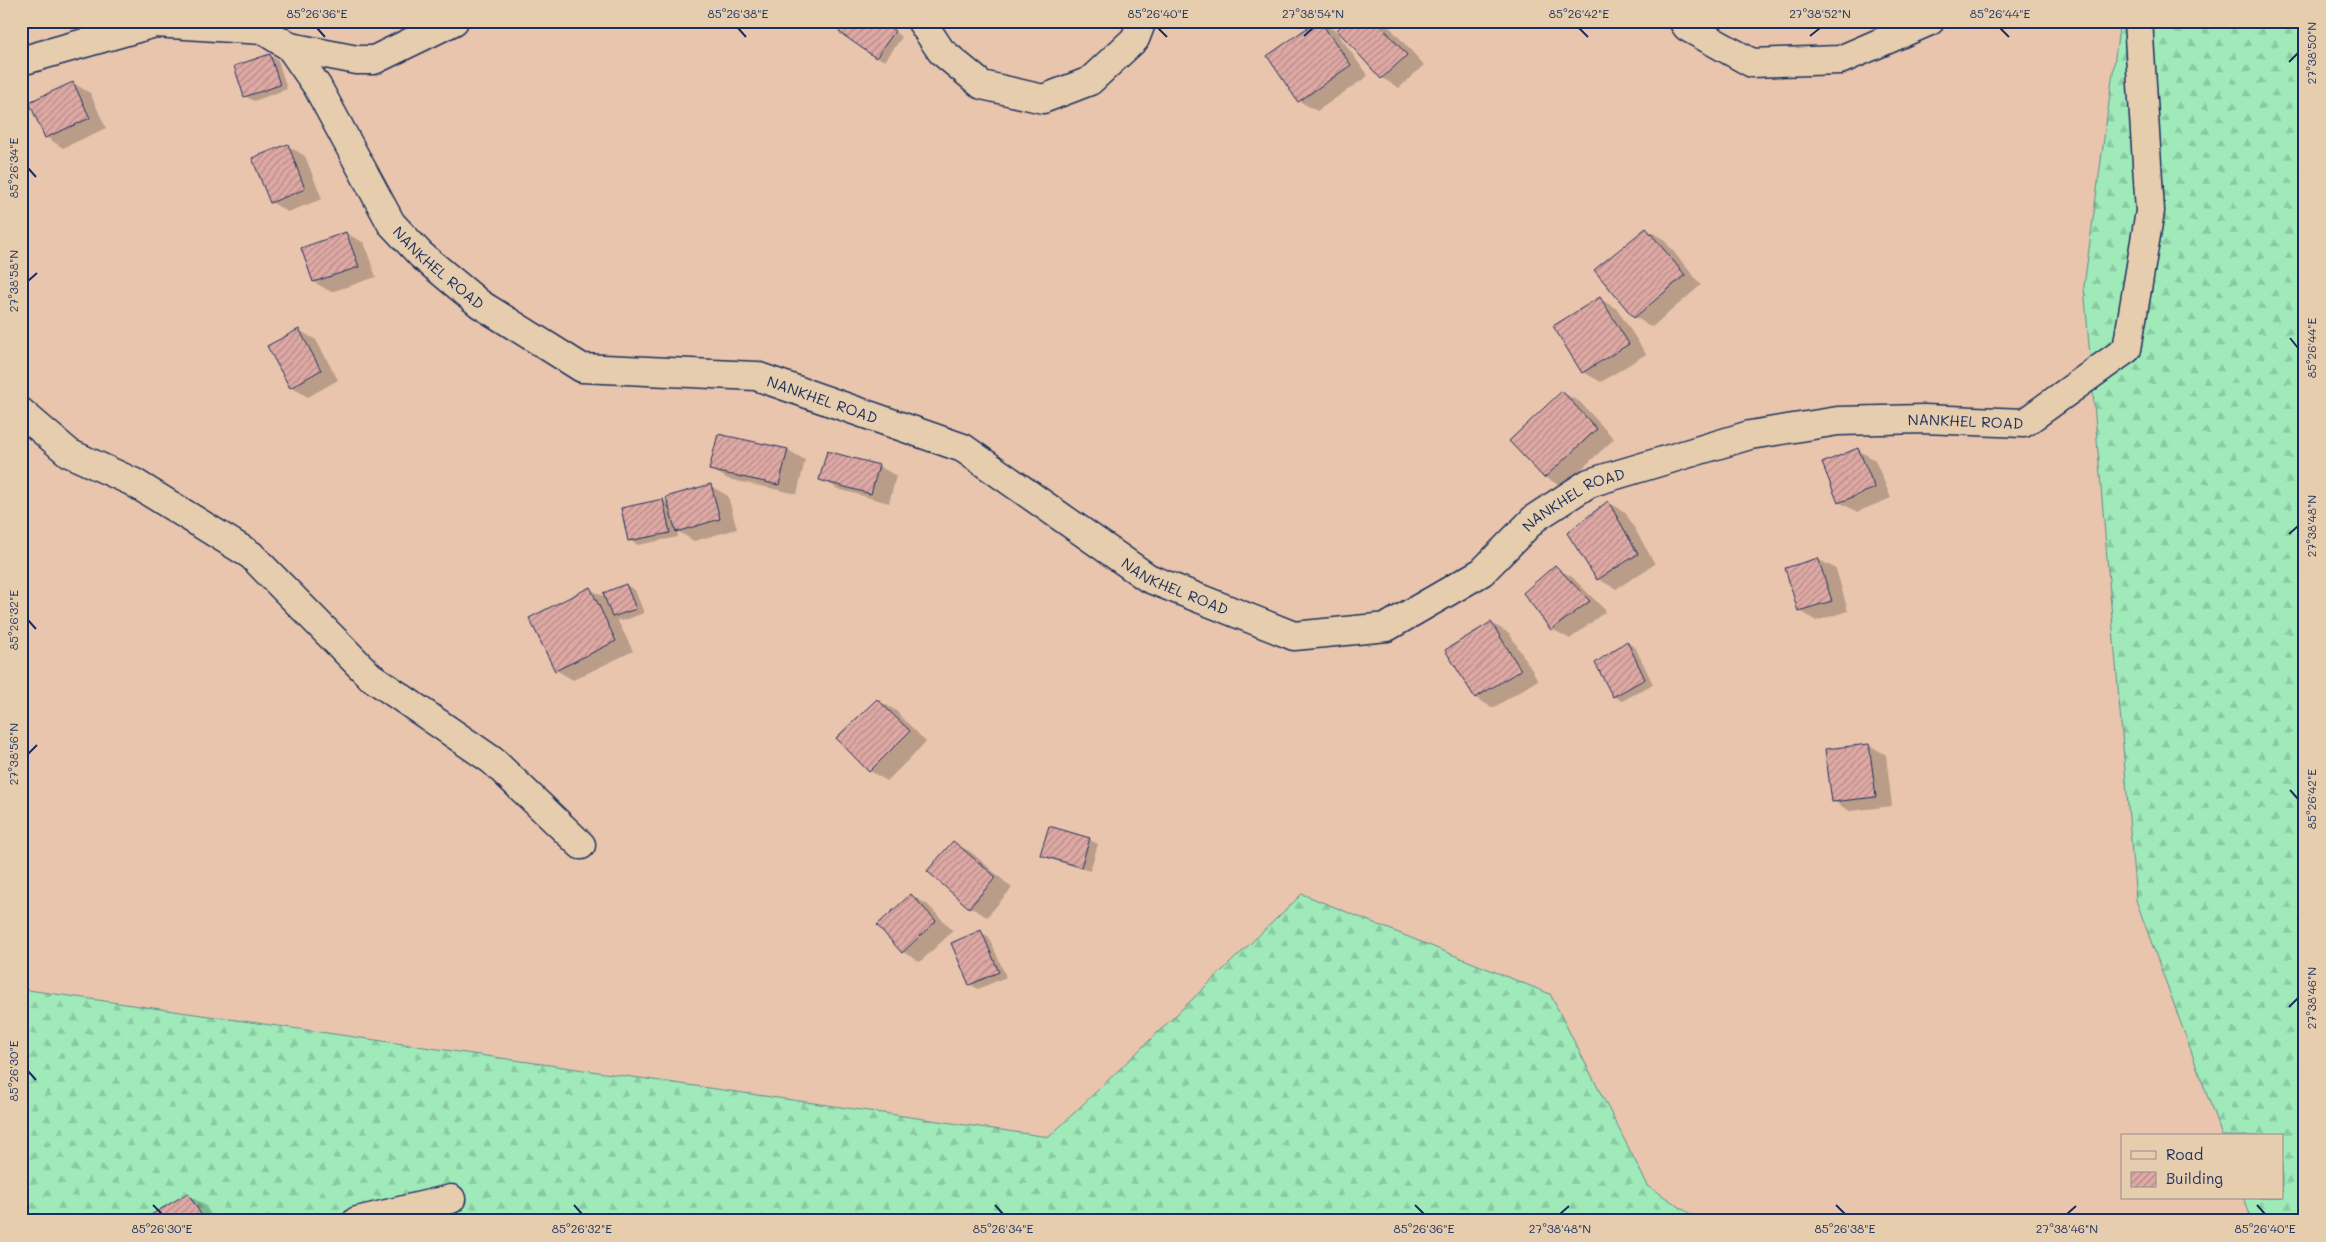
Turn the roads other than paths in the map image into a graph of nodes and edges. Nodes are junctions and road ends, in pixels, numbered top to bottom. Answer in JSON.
{"nodes":[{"id":1,"x":454,"y":21,"type":"edge"},
{"id":2,"x":921,"y":21,"type":"edge"},
{"id":3,"x":1142,"y":21,"type":"edge"},
{"id":4,"x":1682,"y":21,"type":"edge"},
{"id":5,"x":1930,"y":21,"type":"edge"},
{"id":6,"x":2138,"y":21,"type":"edge"},
{"id":7,"x":290,"y":47,"type":"junction"},
{"id":8,"x":21,"y":60,"type":"edge"},
{"id":9,"x":21,"y":412,"type":"edge"},
{"id":10,"x":581,"y":845,"type":"dead end"},
{"id":11,"x":451,"y":1199,"type":"dead end"},
{"id":12,"x":357,"y":1221,"type":"edge"}],
"edges":[{"from":1,"to":7,"type":"street"},
{"from":2,"to":3,"type":"street"},
{"from":4,"to":5,"type":"street"},
{"from":6,"to":7,"type":"street","name":"NANKHEL ROAD"},
{"from":7,"to":8,"type":"street","name":"NANKHEL ROAD"},
{"from":9,"to":10,"type":"street"},
{"from":11,"to":12,"type":"street"}]}
